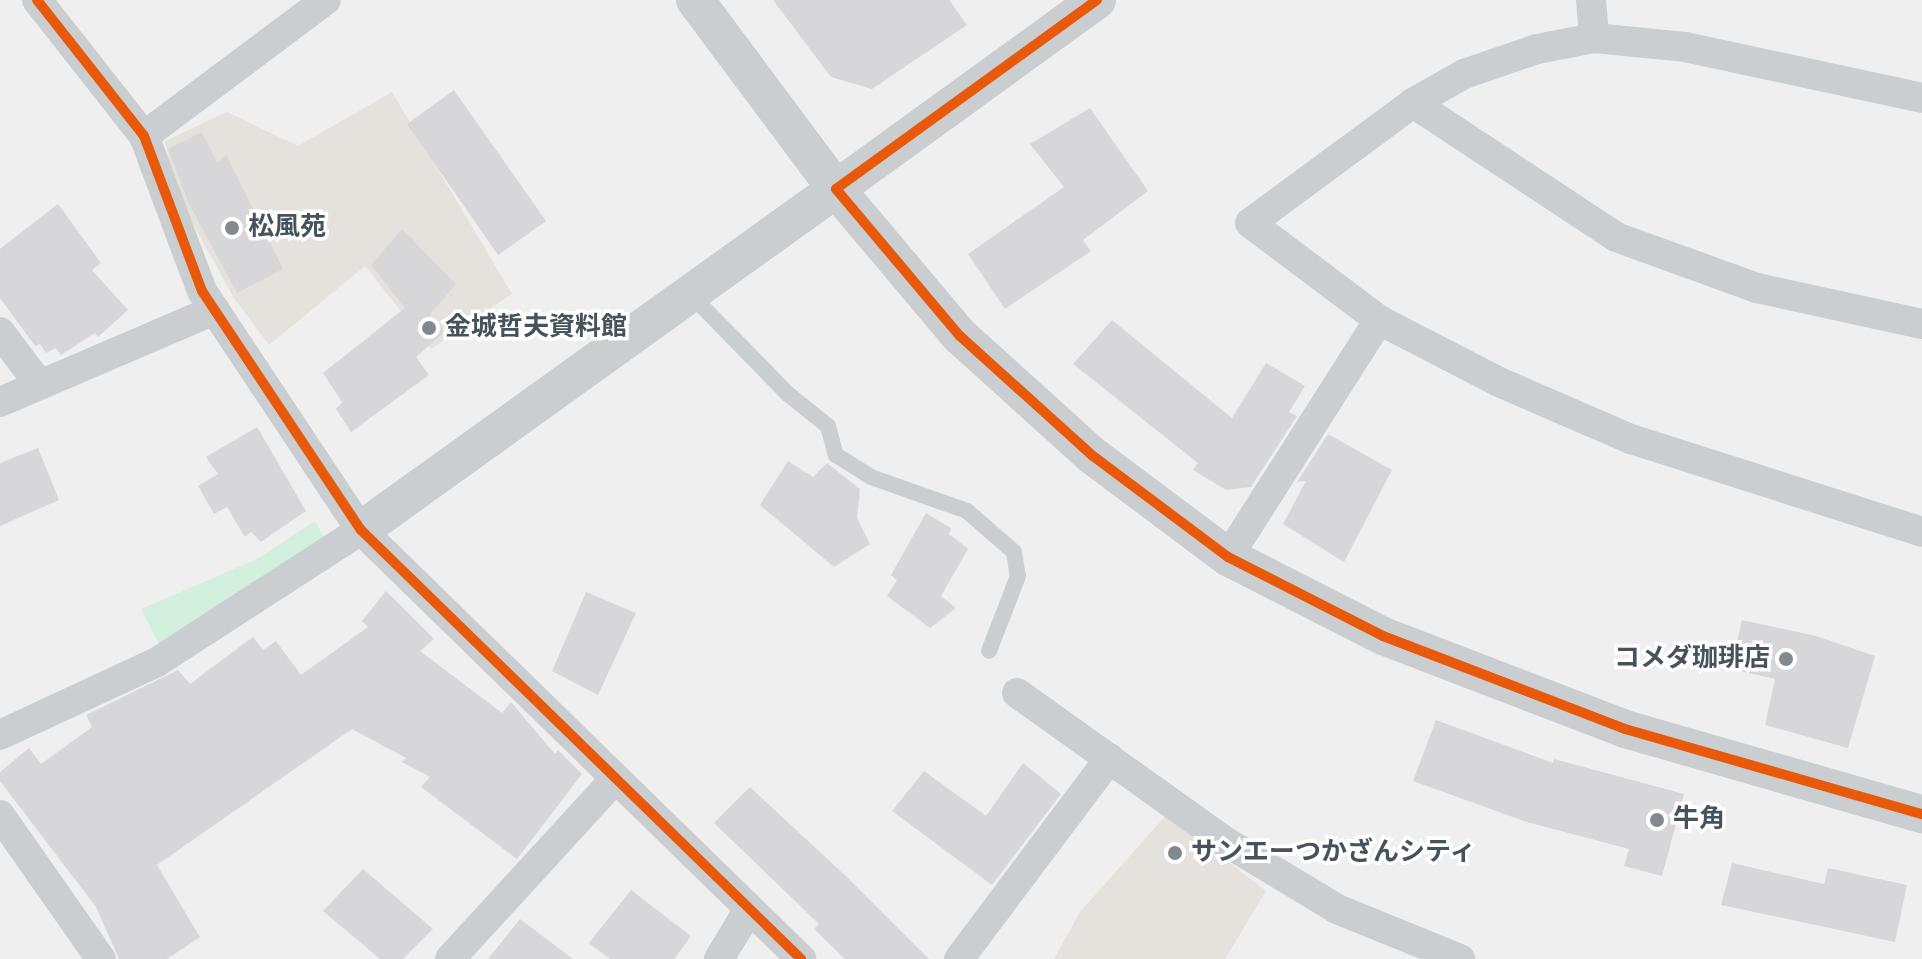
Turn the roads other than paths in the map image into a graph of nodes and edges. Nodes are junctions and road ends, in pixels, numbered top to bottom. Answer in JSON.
{"nodes":[{"id":1,"x":37,"y":0,"type":"edge"},
{"id":2,"x":326,"y":0,"type":"edge"},
{"id":3,"x":695,"y":0,"type":"edge"},
{"id":4,"x":1097,"y":0,"type":"edge"},
{"id":5,"x":1591,"y":0,"type":"edge"},
{"id":6,"x":1594,"y":38,"type":"junction"},
{"id":7,"x":1922,"y":98,"type":"edge"},
{"id":8,"x":1413,"y":103,"type":"junction"},
{"id":9,"x":144,"y":136,"type":"junction"},
{"id":10,"x":836,"y":189,"type":"junction"},
{"id":11,"x":691,"y":295,"type":"junction"},
{"id":12,"x":215,"y":310,"type":"junction"},
{"id":13,"x":1379,"y":320,"type":"junction"},
{"id":14,"x":1922,"y":324,"type":"edge"},
{"id":15,"x":0,"y":332,"type":"edge"},
{"id":16,"x":40,"y":385,"type":"junction"},
{"id":17,"x":0,"y":402,"type":"edge"},
{"id":18,"x":361,"y":530,"type":"junction"},
{"id":19,"x":1922,"y":532,"type":"edge"},
{"id":20,"x":1228,"y":557,"type":"junction"},
{"id":21,"x":989,"y":651,"type":"dead end"},
{"id":22,"x":1017,"y":693,"type":"dead end"},
{"id":23,"x":0,"y":735,"type":"edge"},
{"id":24,"x":1110,"y":758,"type":"junction"},
{"id":25,"x":615,"y":779,"type":"junction"},
{"id":26,"x":1922,"y":814,"type":"edge"},
{"id":27,"x":0,"y":815,"type":"edge"},
{"id":28,"x":749,"y":909,"type":"junction"},
{"id":29,"x":101,"y":959,"type":"edge"},
{"id":30,"x":450,"y":959,"type":"edge"},
{"id":31,"x":719,"y":959,"type":"edge"},
{"id":32,"x":801,"y":959,"type":"edge"},
{"id":33,"x":959,"y":959,"type":"edge"},
{"id":34,"x":1460,"y":959,"type":"edge"}],
"edges":[{"from":1,"to":9,"type":"street"},
{"from":2,"to":9,"type":"street"},
{"from":3,"to":10,"type":"street"},
{"from":4,"to":10,"type":"street"},
{"from":5,"to":6,"type":"street"},
{"from":6,"to":7,"type":"street"},
{"from":6,"to":8,"type":"street"},
{"from":8,"to":13,"type":"street"},
{"from":8,"to":14,"type":"street"},
{"from":9,"to":12,"type":"street"},
{"from":10,"to":11,"type":"street"},
{"from":10,"to":20,"type":"street"},
{"from":11,"to":18,"type":"street"},
{"from":11,"to":21,"type":"lane"},
{"from":12,"to":16,"type":"street"},
{"from":12,"to":18,"type":"street"},
{"from":13,"to":19,"type":"street"},
{"from":13,"to":20,"type":"street"},
{"from":15,"to":16,"type":"street"},
{"from":16,"to":17,"type":"street"},
{"from":18,"to":23,"type":"street"},
{"from":18,"to":25,"type":"street"},
{"from":20,"to":26,"type":"street"},
{"from":22,"to":24,"type":"street"},
{"from":24,"to":33,"type":"street"},
{"from":24,"to":34,"type":"street"},
{"from":25,"to":28,"type":"street"},
{"from":25,"to":30,"type":"street"},
{"from":27,"to":29,"type":"street"},
{"from":28,"to":31,"type":"street"},
{"from":28,"to":32,"type":"street"}]}
